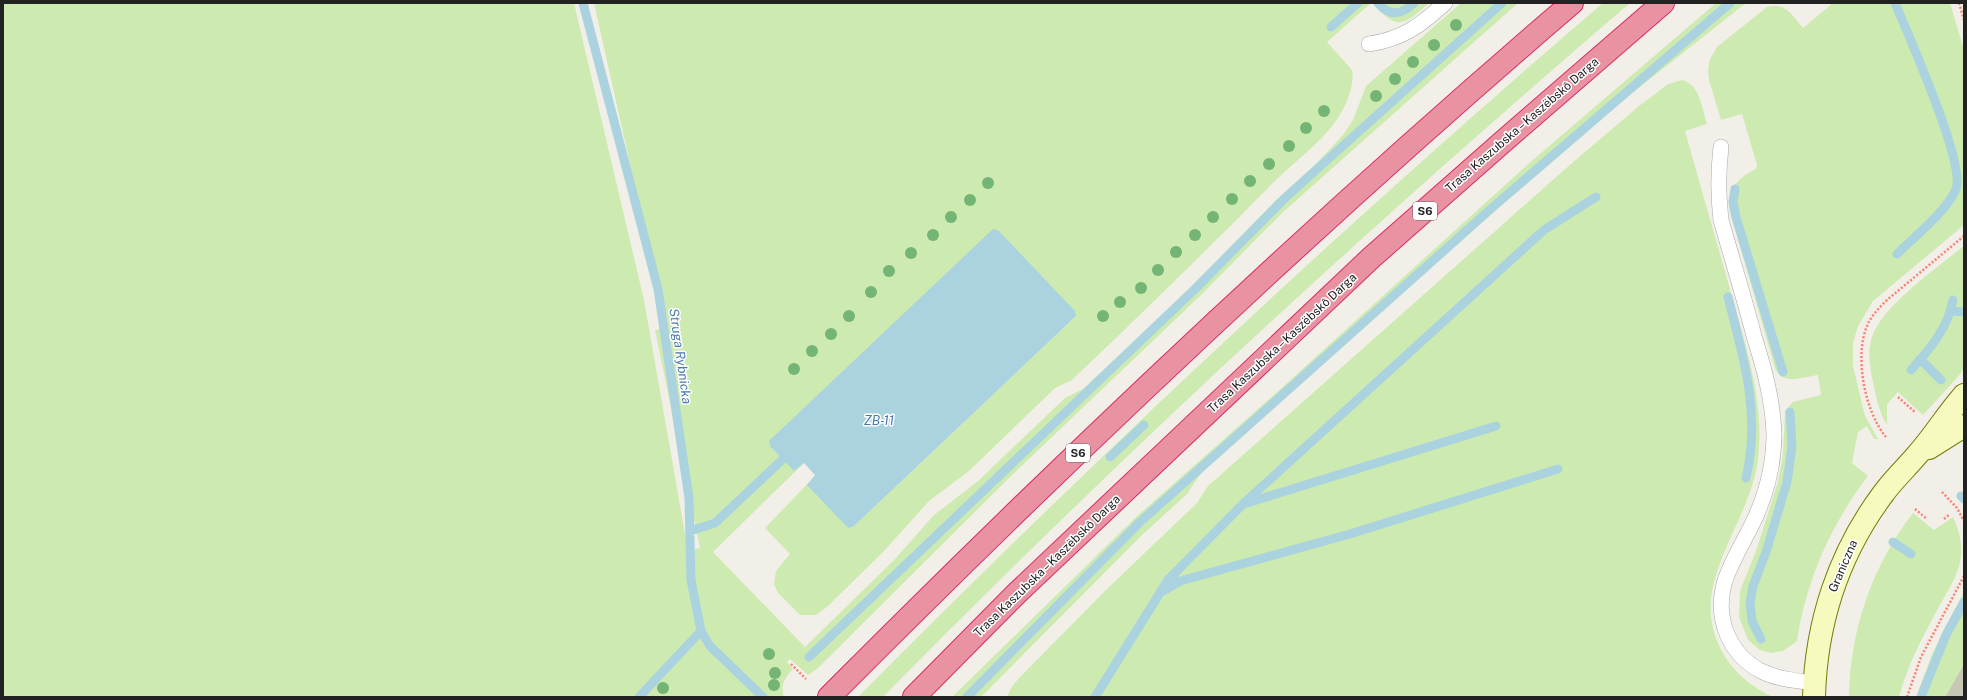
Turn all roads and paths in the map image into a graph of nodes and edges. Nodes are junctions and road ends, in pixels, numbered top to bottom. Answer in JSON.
{"nodes":[{"id":1,"x":1445,"y":3,"type":"edge"},
{"id":2,"x":1572,"y":3,"type":"edge"},
{"id":3,"x":1663,"y":3,"type":"edge"},
{"id":4,"x":1959,"y":3,"type":"edge"},
{"id":5,"x":1964,"y":20,"type":"edge"},
{"id":6,"x":1369,"y":44,"type":"dead end"},
{"id":7,"x":1721,"y":147,"type":"dead end"},
{"id":8,"x":1964,"y":236,"type":"edge"},
{"id":9,"x":1964,"y":395,"type":"edge"},
{"id":10,"x":1898,"y":397,"type":"dead end"},
{"id":11,"x":1921,"y":418,"type":"dead end"},
{"id":12,"x":1964,"y":426,"type":"edge"},
{"id":13,"x":1886,"y":437,"type":"dead end"},
{"id":14,"x":1918,"y":455,"type":"junction"},
{"id":15,"x":1942,"y":492,"type":"dead end"},
{"id":16,"x":1915,"y":509,"type":"dead end"},
{"id":17,"x":1950,"y":514,"type":"dead end"},
{"id":18,"x":1927,"y":519,"type":"dead end"},
{"id":19,"x":1944,"y":519,"type":"dead end"},
{"id":20,"x":1964,"y":521,"type":"edge"},
{"id":21,"x":1964,"y":576,"type":"edge"},
{"id":22,"x":791,"y":664,"type":"dead end"},
{"id":23,"x":806,"y":679,"type":"dead end"},
{"id":24,"x":1814,"y":690,"type":"edge"},
{"id":25,"x":829,"y":697,"type":"edge"},
{"id":26,"x":914,"y":697,"type":"edge"},
{"id":27,"x":1907,"y":697,"type":"edge"}],
"edges":[{"from":1,"to":6,"type":"lane"},
{"from":2,"to":25,"type":"highway","number":"S6"},
{"from":3,"to":26,"type":"highway","name":"Trasa Kaszubska – Kaszëbskô Darga","number":"S6"},
{"from":4,"to":5,"type":"path"},
{"from":7,"to":24,"type":"lane"},
{"from":8,"to":13,"type":"path"},
{"from":9,"to":14,"type":"main road","name":"Graniczna"},
{"from":10,"to":11,"type":"path"},
{"from":12,"to":14,"type":"main road","name":"Graniczna"},
{"from":14,"to":24,"type":"main road","name":"Graniczna"},
{"from":15,"to":20,"type":"path"},
{"from":16,"to":18,"type":"path"},
{"from":17,"to":19,"type":"path"},
{"from":21,"to":27,"type":"path"},
{"from":22,"to":23,"type":"path"}]}
